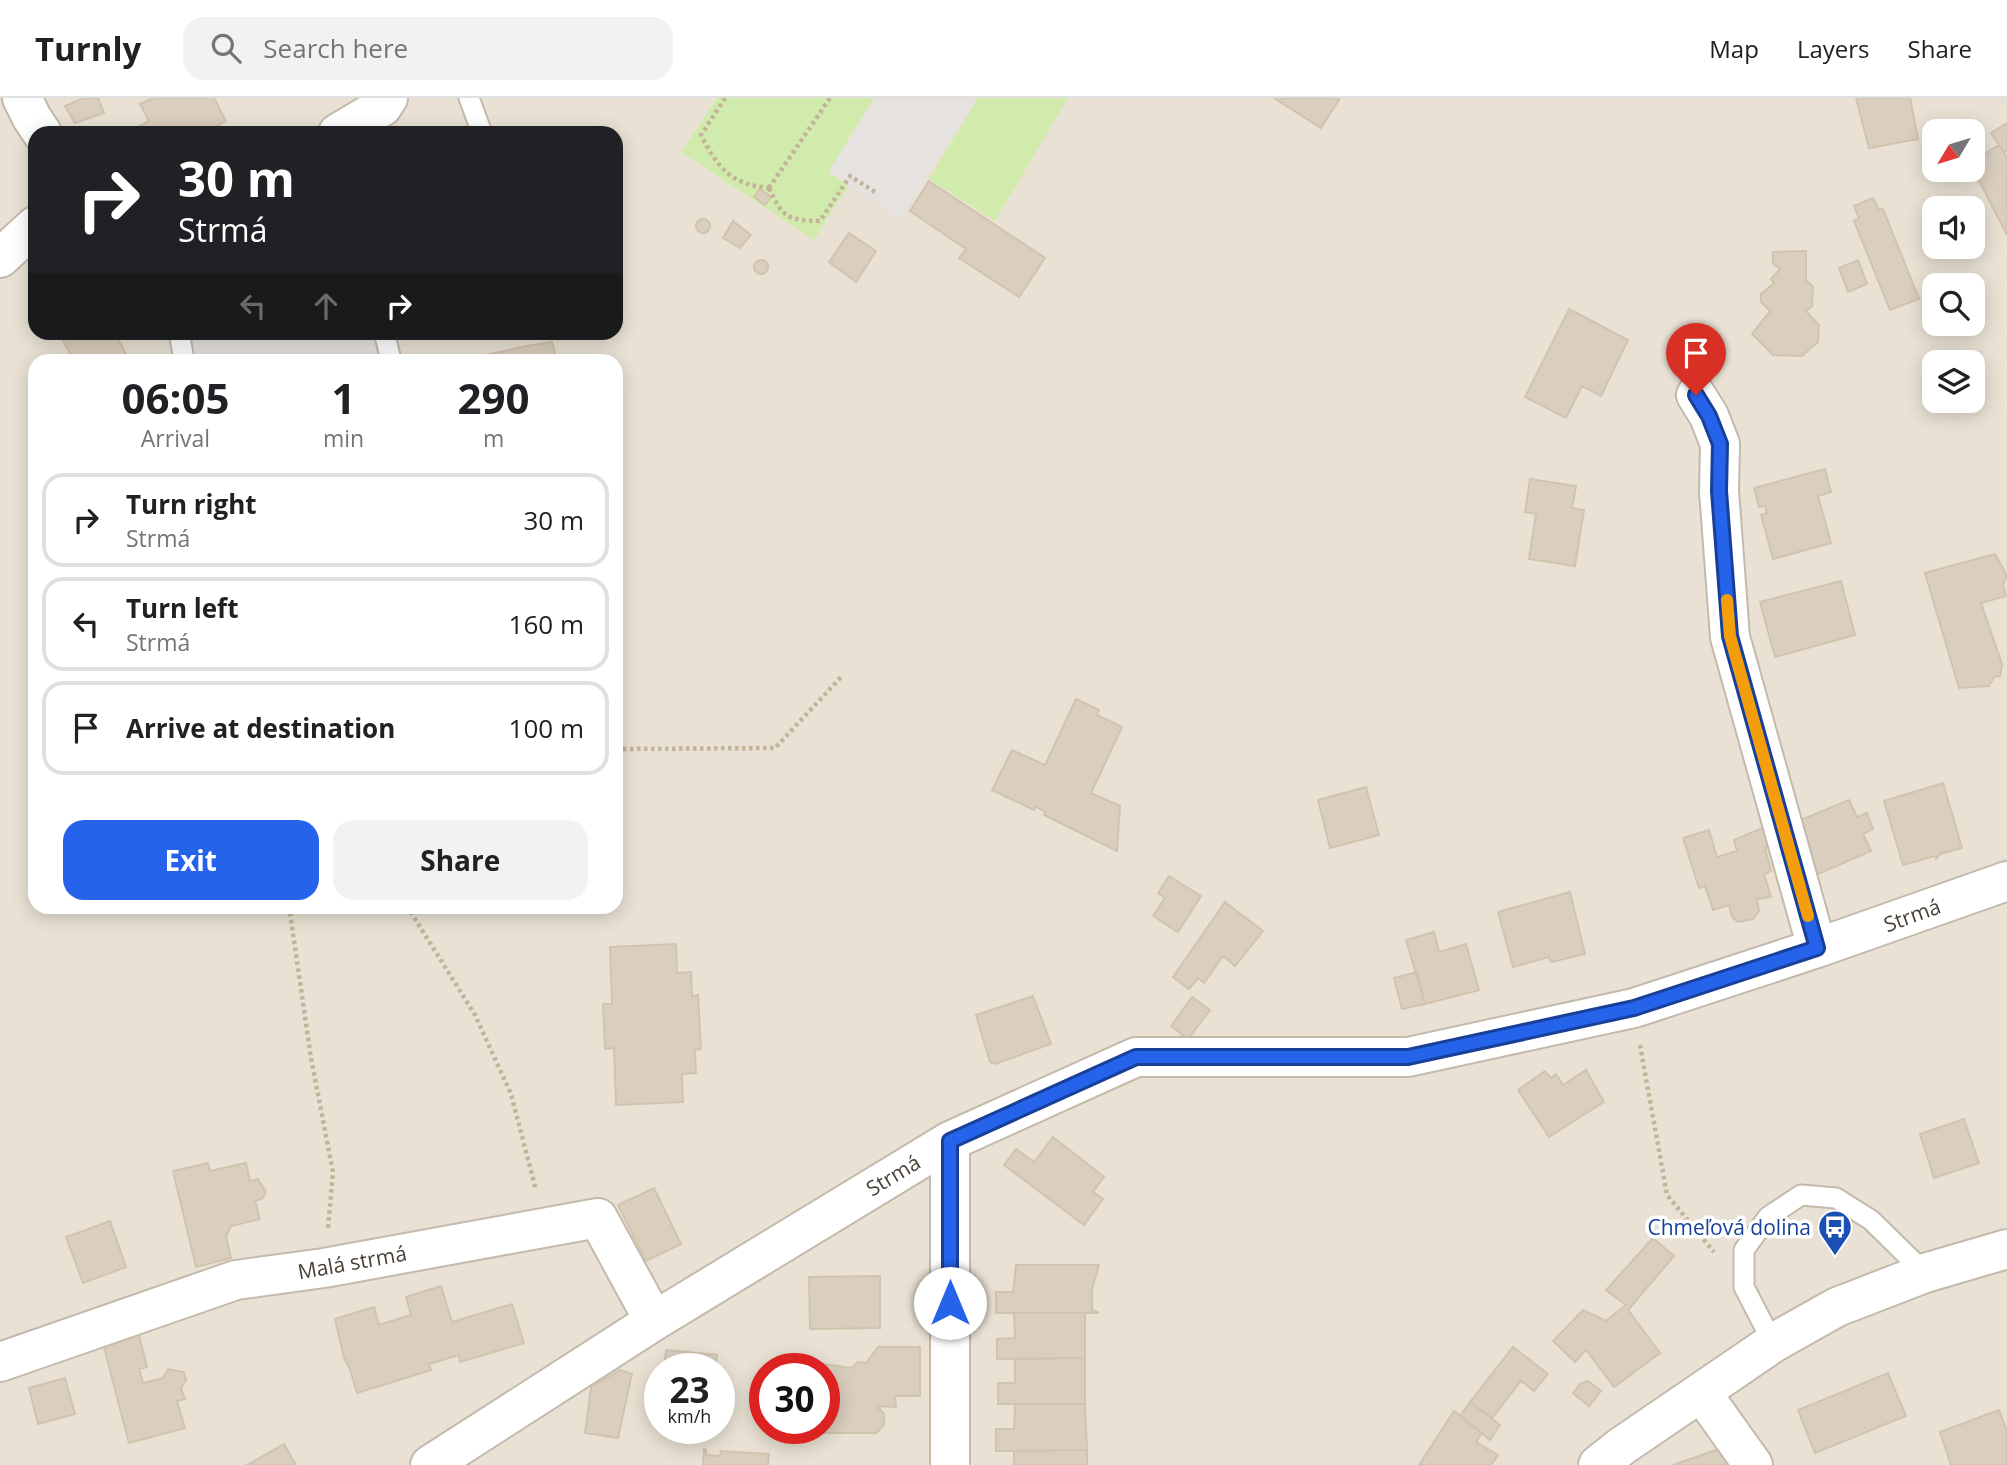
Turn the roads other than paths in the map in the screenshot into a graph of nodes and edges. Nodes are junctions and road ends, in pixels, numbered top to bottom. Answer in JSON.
{"nodes":[{"id":1,"x":22,"y":98,"type":"edge"},
{"id":2,"x":388,"y":98,"type":"edge"},
{"id":3,"x":469,"y":98,"type":"edge"},
{"id":4,"x":37,"y":126,"type":"edge"},
{"id":5,"x":350,"y":126,"type":"edge"},
{"id":6,"x":479,"y":126,"type":"edge"},
{"id":7,"x":28,"y":232,"type":"edge"},
{"id":8,"x":0,"y":258,"type":"edge"},
{"id":9,"x":1696,"y":395,"type":"dead end"},
{"id":10,"x":2007,"y":881,"type":"edge"},
{"id":11,"x":1817,"y":948,"type":"junction"},
{"id":12,"x":950,"y":1141,"type":"junction"},
{"id":13,"x":2007,"y":1249,"type":"edge"},
{"id":14,"x":1925,"y":1273,"type":"junction"},
{"id":15,"x":654,"y":1321,"type":"junction"},
{"id":16,"x":1773,"y":1343,"type":"junction"},
{"id":17,"x":0,"y":1362,"type":"edge"},
{"id":18,"x":1702,"y":1392,"type":"junction"},
{"id":19,"x":430,"y":1465,"type":"edge"},
{"id":20,"x":950,"y":1465,"type":"edge"},
{"id":21,"x":1598,"y":1465,"type":"edge"},
{"id":22,"x":1753,"y":1465,"type":"edge"}],
"edges":[{"from":1,"to":4,"type":"street"},
{"from":2,"to":5,"type":"street"},
{"from":3,"to":6,"type":"lane"},
{"from":7,"to":8,"type":"street"},
{"from":9,"to":11,"type":"street"},
{"from":10,"to":11,"type":"street","name":"Strmá"},
{"from":11,"to":12,"type":"street","name":"Strmá"},
{"from":12,"to":15,"type":"street","name":"Strmá"},
{"from":12,"to":20,"type":"street"},
{"from":13,"to":14,"type":"street"},
{"from":14,"to":16,"type":"street"},
{"from":14,"to":16,"type":"lane"},
{"from":15,"to":17,"type":"street","name":"Malá strmá"},
{"from":15,"to":19,"type":"street","name":"Strmá"},
{"from":16,"to":18,"type":"street"},
{"from":18,"to":21,"type":"street"},
{"from":18,"to":22,"type":"street"}]}
